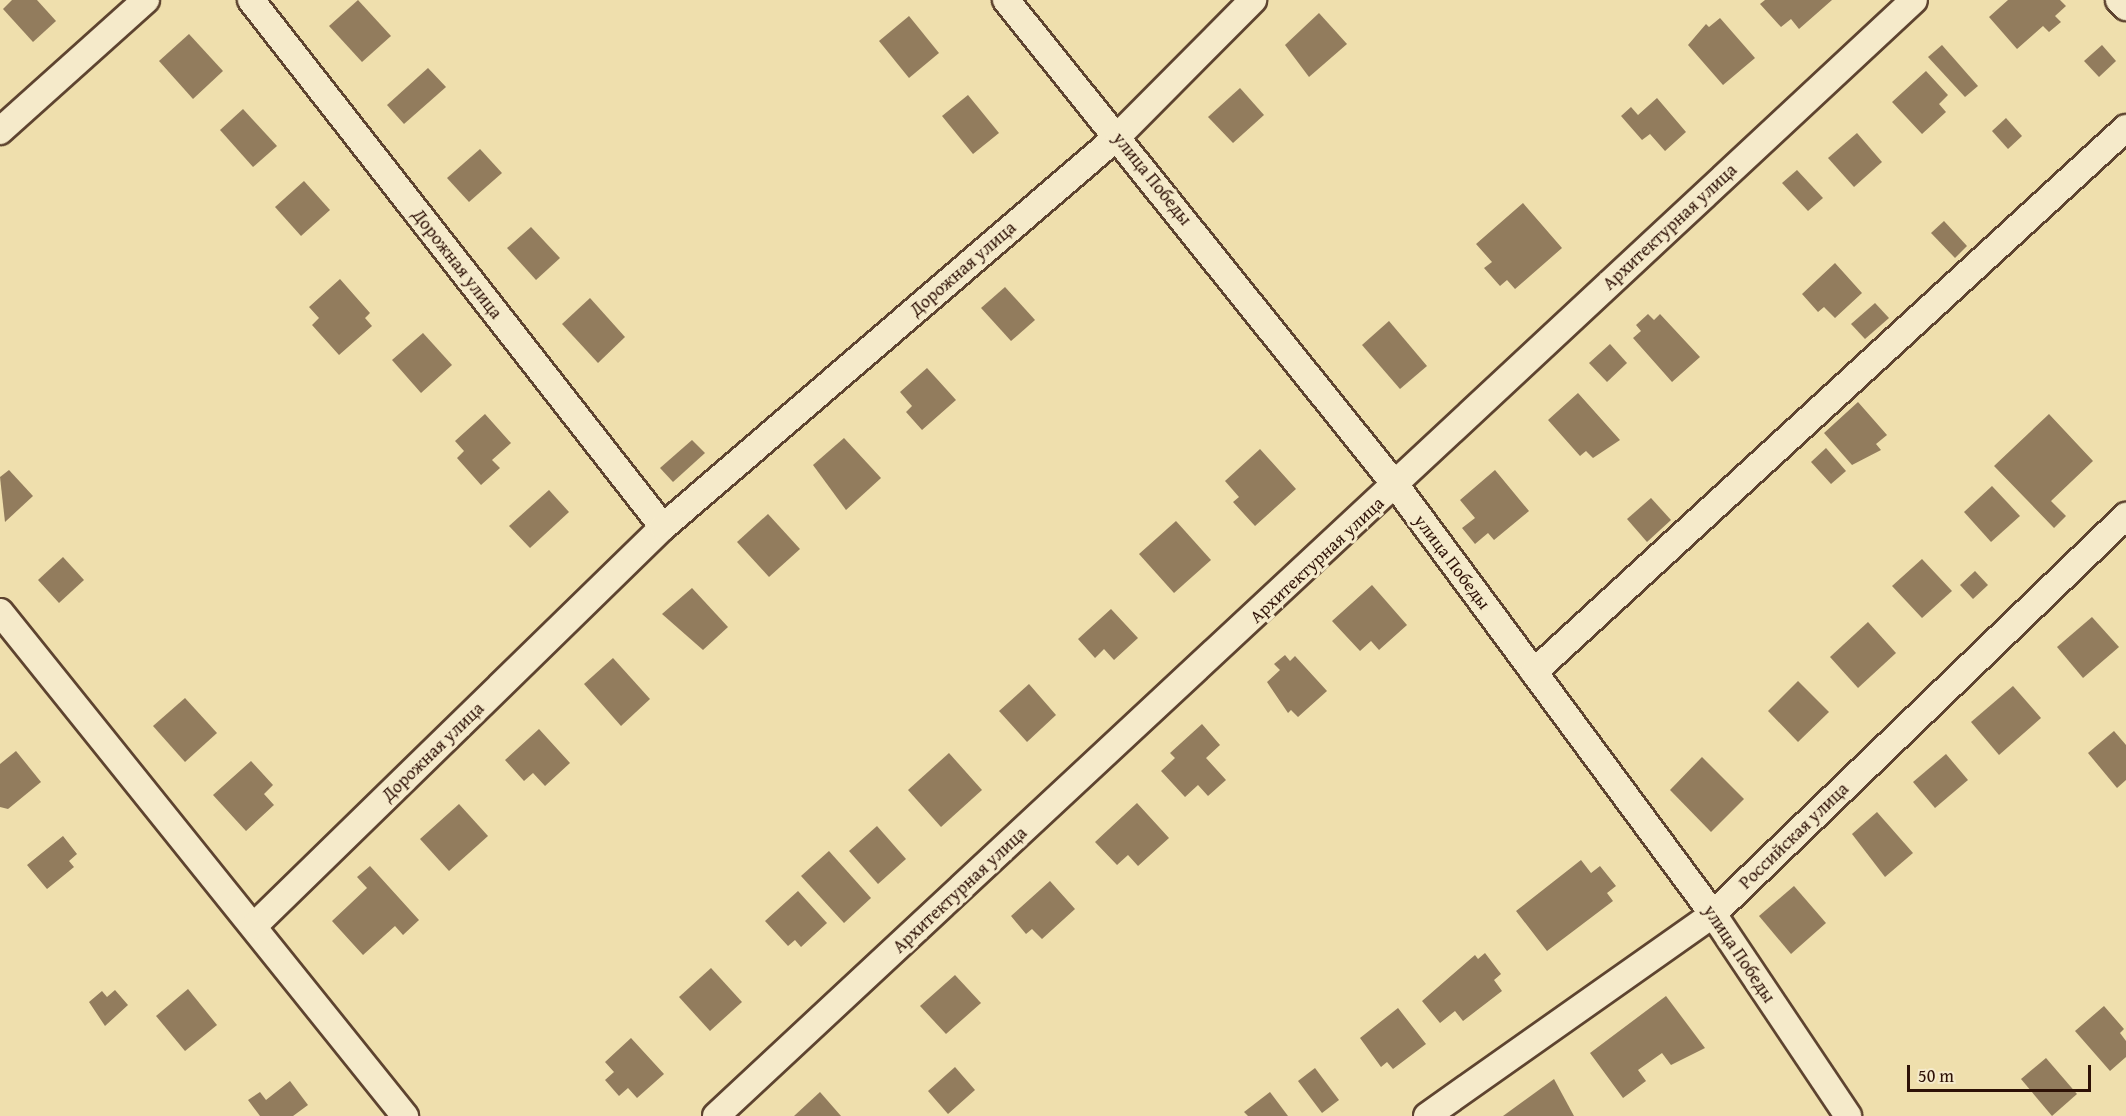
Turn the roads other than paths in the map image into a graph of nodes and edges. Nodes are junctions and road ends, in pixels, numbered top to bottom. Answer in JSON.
{"nodes":[{"id":1,"x":146,"y":0,"type":"edge"},
{"id":2,"x":251,"y":0,"type":"edge"},
{"id":3,"x":1006,"y":0,"type":"edge"},
{"id":4,"x":1253,"y":0,"type":"edge"},
{"id":5,"x":1914,"y":0,"type":"edge"},
{"id":6,"x":2119,"y":0,"type":"edge"},
{"id":7,"x":2126,"y":7,"type":"edge"},
{"id":8,"x":2126,"y":128,"type":"edge"},
{"id":9,"x":0,"y":131,"type":"edge"},
{"id":10,"x":1118,"y":136,"type":"junction"},
{"id":11,"x":1397,"y":487,"type":"junction"},
{"id":12,"x":2126,"y":516,"type":"edge"},
{"id":13,"x":663,"y":527,"type":"junction"},
{"id":14,"x":0,"y":612,"type":"edge"},
{"id":15,"x":1534,"y":672,"type":"junction"},
{"id":16,"x":1713,"y":914,"type":"junction"},
{"id":17,"x":254,"y":926,"type":"junction"},
{"id":18,"x":405,"y":1116,"type":"edge"},
{"id":19,"x":716,"y":1116,"type":"edge"},
{"id":20,"x":1427,"y":1116,"type":"edge"},
{"id":21,"x":1848,"y":1116,"type":"edge"}],
"edges":[{"from":1,"to":9,"type":"street"},
{"from":2,"to":13,"type":"street","name":"Дорожная улица"},
{"from":3,"to":10,"type":"street","name":"улица Победы"},
{"from":4,"to":10,"type":"street","name":"Дорожная улица"},
{"from":5,"to":11,"type":"street","name":"Архитектурная улица"},
{"from":6,"to":7,"type":"street"},
{"from":8,"to":15,"type":"street"},
{"from":10,"to":11,"type":"street","name":"улица Победы"},
{"from":10,"to":13,"type":"street","name":"Дорожная улица"},
{"from":11,"to":15,"type":"street","name":"улица Победы"},
{"from":11,"to":19,"type":"street","name":"Архитектурная улица"},
{"from":12,"to":16,"type":"street","name":"Российская улица"},
{"from":13,"to":17,"type":"street","name":"Дорожная улица"},
{"from":14,"to":17,"type":"street"},
{"from":15,"to":16,"type":"street","name":"улица Победы"},
{"from":16,"to":20,"type":"street","name":"Российская улица"},
{"from":16,"to":21,"type":"street","name":"улица Победы"},
{"from":17,"to":18,"type":"street"}]}
